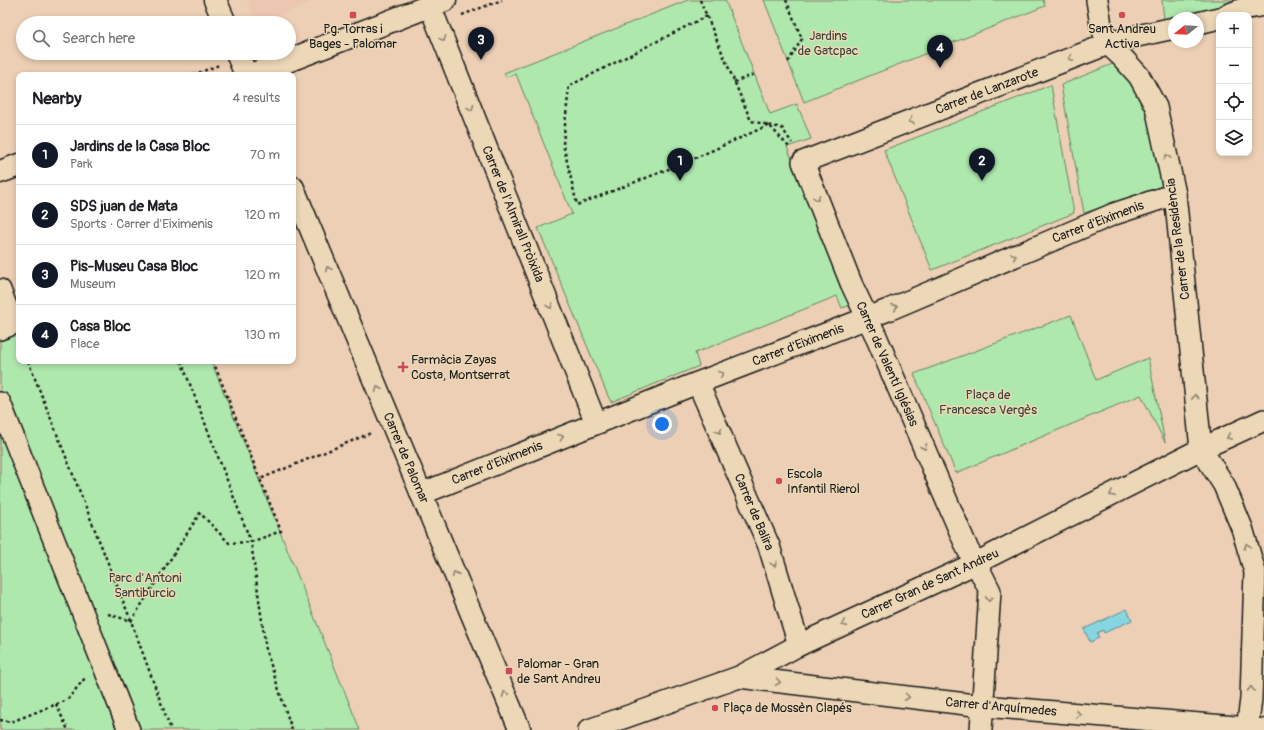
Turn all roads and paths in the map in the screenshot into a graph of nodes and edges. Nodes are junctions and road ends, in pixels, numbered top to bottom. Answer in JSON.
{"nodes":[{"id":1,"x":215,"y":0,"type":"edge"},
{"id":2,"x":700,"y":0,"type":"edge"},
{"id":3,"x":786,"y":0,"type":"edge"},
{"id":4,"x":1097,"y":0,"type":"edge"},
{"id":5,"x":437,"y":3,"type":"edge"},
{"id":6,"x":1264,"y":5,"type":"edge"},
{"id":7,"x":1235,"y":12,"type":"edge"},
{"id":8,"x":222,"y":16,"type":"edge"},
{"id":9,"x":707,"y":16,"type":"junction"},
{"id":10,"x":1216,"y":19,"type":"edge"},
{"id":11,"x":1204,"y":22,"type":"edge"},
{"id":12,"x":1168,"y":29,"type":"edge"},
{"id":13,"x":1108,"y":44,"type":"junction"},
{"id":14,"x":296,"y":58,"type":"edge"},
{"id":15,"x":225,"y":60,"type":"edge"},
{"id":16,"x":231,"y":60,"type":"edge"},
{"id":17,"x":290,"y":60,"type":"edge"},
{"id":18,"x":788,"y":62,"type":"dead end"},
{"id":19,"x":199,"y":72,"type":"edge"},
{"id":20,"x":243,"y":72,"type":"edge"},
{"id":21,"x":259,"y":72,"type":"edge"},
{"id":22,"x":755,"y":74,"type":"dead end"},
{"id":23,"x":734,"y":82,"type":"junction"},
{"id":24,"x":769,"y":125,"type":"junction"},
{"id":25,"x":798,"y":154,"type":"junction"},
{"id":26,"x":16,"y":165,"type":"edge"},
{"id":27,"x":0,"y":172,"type":"edge"},
{"id":28,"x":296,"y":194,"type":"edge"},
{"id":29,"x":1175,"y":194,"type":"junction"},
{"id":30,"x":0,"y":290,"type":"edge"},
{"id":31,"x":866,"y":318,"type":"junction"},
{"id":32,"x":0,"y":330,"type":"edge"},
{"id":33,"x":29,"y":364,"type":"edge"},
{"id":34,"x":182,"y":364,"type":"edge"},
{"id":35,"x":214,"y":364,"type":"edge"},
{"id":36,"x":698,"y":382,"type":"junction"},
{"id":37,"x":0,"y":403,"type":"edge"},
{"id":38,"x":1264,"y":420,"type":"edge"},
{"id":39,"x":596,"y":423,"type":"junction"},
{"id":40,"x":373,"y":432,"type":"dead end"},
{"id":41,"x":1201,"y":449,"type":"junction"},
{"id":42,"x":260,"y":479,"type":"junction"},
{"id":43,"x":421,"y":494,"type":"junction"},
{"id":44,"x":251,"y":542,"type":"junction"},
{"id":45,"x":976,"y":563,"type":"junction"},
{"id":46,"x":80,"y":606,"type":"junction"},
{"id":47,"x":131,"y":621,"type":"junction"},
{"id":48,"x":798,"y":645,"type":"junction"},
{"id":49,"x":102,"y":660,"type":"junction"},
{"id":50,"x":739,"y":677,"type":"junction"},
{"id":51,"x":56,"y":704,"type":"junction"},
{"id":52,"x":983,"y":706,"type":"junction"},
{"id":53,"x":0,"y":720,"type":"edge"},
{"id":54,"x":1253,"y":729,"type":"edge"},
{"id":55,"x":68,"y":730,"type":"edge"},
{"id":56,"x":130,"y":730,"type":"edge"},
{"id":57,"x":171,"y":730,"type":"edge"},
{"id":58,"x":292,"y":730,"type":"edge"},
{"id":59,"x":520,"y":730,"type":"edge"},
{"id":60,"x":589,"y":730,"type":"edge"},
{"id":61,"x":981,"y":730,"type":"edge"}],
"edges":[{"from":1,"to":8,"type":"street"},
{"from":2,"to":9,"type":"path"},
{"from":3,"to":18,"type":"path"},
{"from":4,"to":13,"type":"street","name":"Carrer de la Residència"},
{"from":5,"to":14,"type":"street"},
{"from":5,"to":39,"type":"street","name":"Carrer de l'Almirall Pròixida","one_way":true},
{"from":6,"to":7,"type":"street"},
{"from":9,"to":23,"type":"path"},
{"from":9,"to":24,"type":"path"},
{"from":10,"to":11,"type":"street"},
{"from":12,"to":13,"type":"street","name":"Carrer de Lanzarote"},
{"from":13,"to":25,"type":"street","name":"Carrer de Lanzarote","one_way":true},
{"from":29,"to":13,"type":"street","name":"Carrer de la Residència","one_way":true},
{"from":15,"to":19,"type":"path"},
{"from":16,"to":20,"type":"street"},
{"from":17,"to":21,"type":"street"},
{"from":22,"to":23,"type":"path"},
{"from":23,"to":24,"type":"path"},
{"from":24,"to":25,"type":"path"},
{"from":24,"to":25,"type":"path"},
{"from":25,"to":31,"type":"street","name":"Carrer de Valentí Iglésias","one_way":true},
{"from":26,"to":27,"type":"street"},
{"from":43,"to":28,"type":"street","name":"Carrer de Palomar","one_way":true},
{"from":31,"to":29,"type":"street","name":"Carrer d'Eiximenis","one_way":true},
{"from":41,"to":29,"type":"street","name":"Carrer de la Residència","one_way":true},
{"from":30,"to":32,"type":"street"},
{"from":36,"to":31,"type":"street","name":"Carrer d'Eiximenis","one_way":true},
{"from":31,"to":45,"type":"street","name":"Carrer de Valentí Iglésias","one_way":true},
{"from":33,"to":47,"type":"path"},
{"from":34,"to":44,"type":"path"},
{"from":35,"to":42,"type":"path"},
{"from":36,"to":39,"type":"street","name":"Carrer d'Eiximenis"},
{"from":36,"to":48,"type":"street","name":"Carrer de Balira","one_way":true},
{"from":37,"to":46,"type":"street"},
{"from":38,"to":41,"type":"street","name":"Carrer Gran de Sant Andreu","one_way":true},
{"from":43,"to":39,"type":"street","name":"Carrer d'Eiximenis","one_way":true},
{"from":40,"to":42,"type":"path"},
{"from":41,"to":45,"type":"street","name":"Carrer Gran de Sant Andreu","one_way":true},
{"from":54,"to":41,"type":"street","one_way":true},
{"from":42,"to":44,"type":"path"},
{"from":59,"to":43,"type":"street","name":"Carrer de Palomar","one_way":true},
{"from":44,"to":47,"type":"path"},
{"from":44,"to":58,"type":"path"},
{"from":45,"to":48,"type":"street","name":"Carrer Gran de Sant Andreu","one_way":true},
{"from":45,"to":52,"type":"street","name":"Carrer de Valentí Iglésias","one_way":true},
{"from":46,"to":47,"type":"path"},
{"from":46,"to":49,"type":"street"},
{"from":47,"to":57,"type":"path"},
{"from":48,"to":50,"type":"street","name":"Carrer Gran de Sant Andreu"},
{"from":49,"to":51,"type":"path"},
{"from":49,"to":56,"type":"street"},
{"from":50,"to":52,"type":"street","name":"Carrer d'Arquímedes","one_way":true},
{"from":50,"to":60,"type":"street","name":"Carrer Gran de Sant Andreu"},
{"from":51,"to":53,"type":"path"},
{"from":51,"to":55,"type":"path"},
{"from":52,"to":54,"type":"street","name":"Carrer d'Arquímedes","one_way":true},
{"from":52,"to":61,"type":"street","name":"Carrer de Valentí Iglésias"}]}
